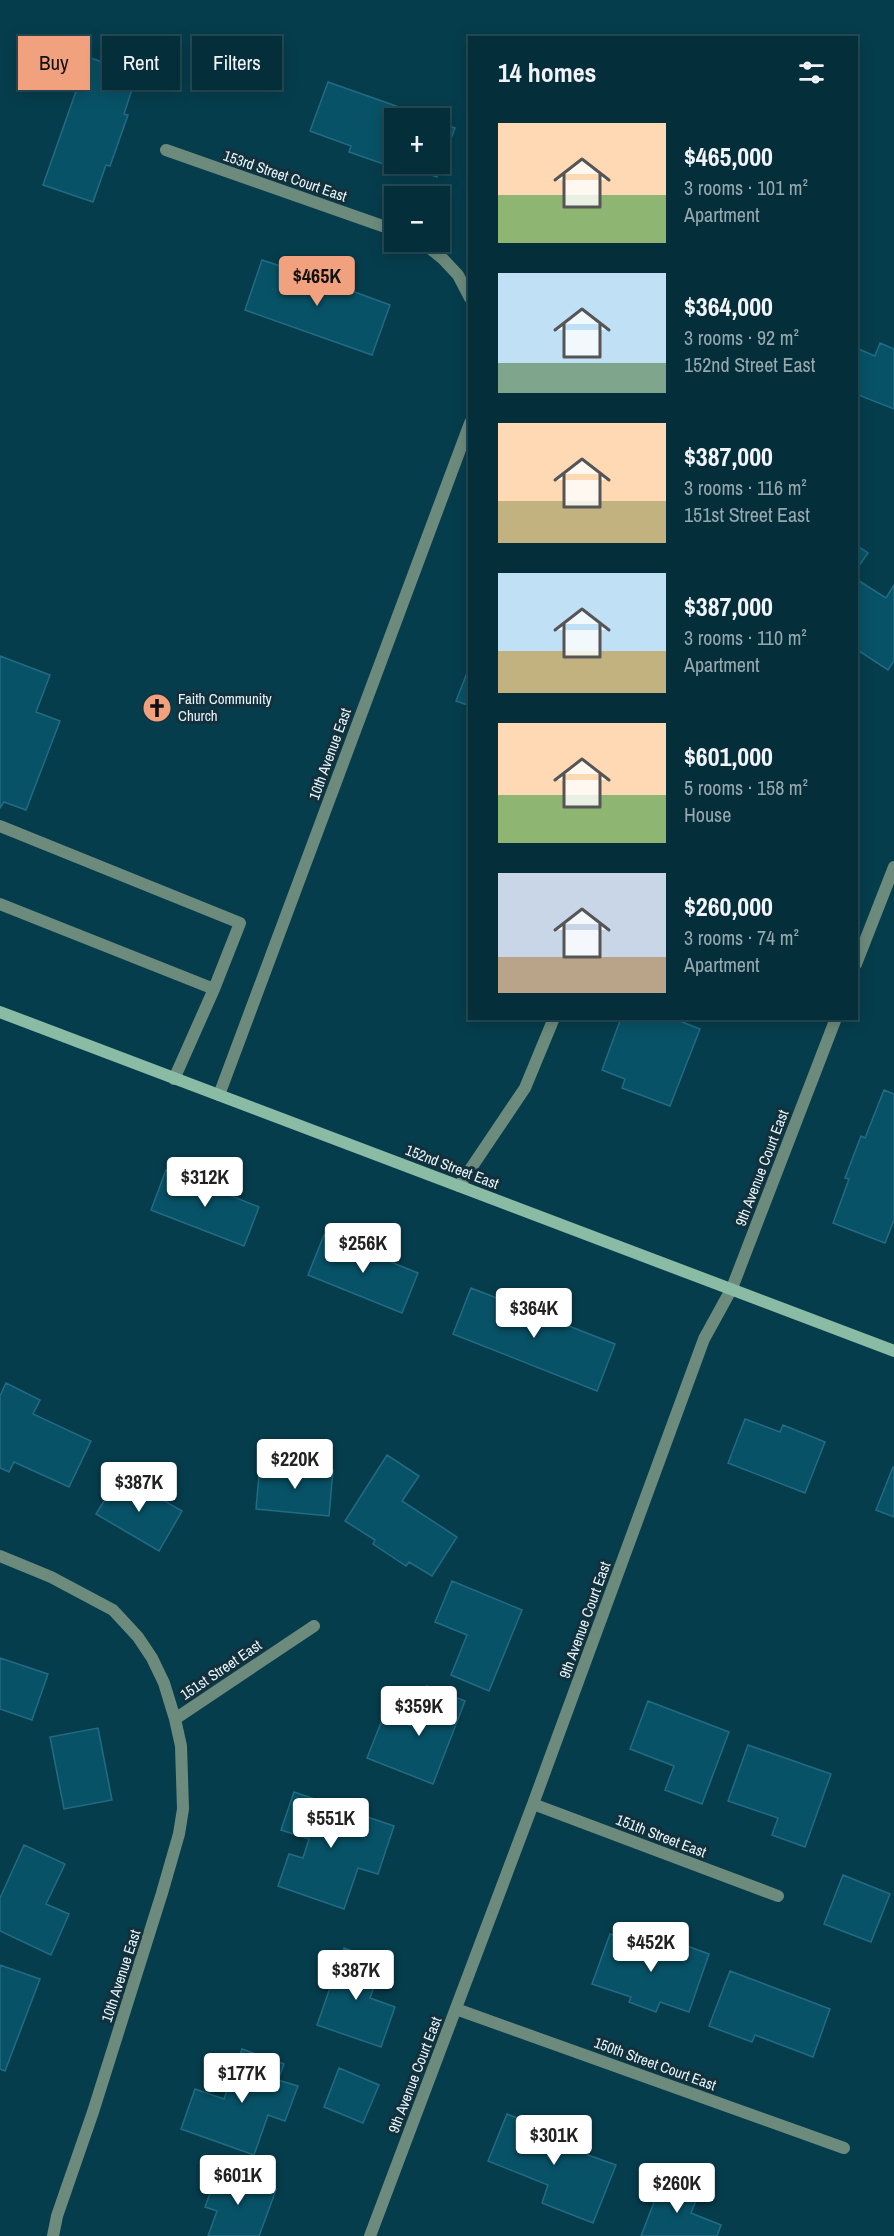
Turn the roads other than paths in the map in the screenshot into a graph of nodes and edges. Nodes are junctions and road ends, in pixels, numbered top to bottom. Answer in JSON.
{"nodes":[{"id":1,"x":166,"y":150,"type":"dead end"},
{"id":2,"x":384,"y":226,"type":"edge"},
{"id":3,"x":434,"y":252,"type":"edge"},
{"id":4,"x":468,"y":294,"type":"edge"},
{"id":5,"x":468,"y":428,"type":"edge"},
{"id":6,"x":0,"y":826,"type":"edge"},
{"id":7,"x":894,"y":867,"type":"edge"},
{"id":8,"x":0,"y":904,"type":"edge"},
{"id":9,"x":858,"y":959,"type":"edge"},
{"id":10,"x":214,"y":989,"type":"junction"},
{"id":11,"x":0,"y":1012,"type":"edge"},
{"id":12,"x":553,"y":1020,"type":"edge"},
{"id":13,"x":835,"y":1020,"type":"edge"},
{"id":14,"x":174,"y":1078,"type":"junction"},
{"id":15,"x":219,"y":1095,"type":"junction"},
{"id":16,"x":459,"y":1186,"type":"junction"},
{"id":17,"x":732,"y":1288,"type":"junction"},
{"id":18,"x":894,"y":1351,"type":"edge"},
{"id":19,"x":0,"y":1556,"type":"edge"},
{"id":20,"x":314,"y":1626,"type":"dead end"},
{"id":21,"x":175,"y":1719,"type":"junction"},
{"id":22,"x":533,"y":1804,"type":"junction"},
{"id":23,"x":778,"y":1896,"type":"dead end"},
{"id":24,"x":456,"y":2009,"type":"junction"},
{"id":25,"x":844,"y":2148,"type":"dead end"},
{"id":26,"x":53,"y":2236,"type":"edge"},
{"id":27,"x":370,"y":2236,"type":"edge"}],
"edges":[{"from":1,"to":2,"type":"street","name":"153rd Street Court East"},
{"from":3,"to":4,"type":"street"},
{"from":5,"to":15,"type":"street","name":"10th Avenue East"},
{"from":6,"to":10,"type":"street"},
{"from":7,"to":9,"type":"street"},
{"from":8,"to":10,"type":"street"},
{"from":10,"to":14,"type":"street"},
{"from":11,"to":14,"type":"main road","name":"152nd Street East"},
{"from":12,"to":16,"type":"street"},
{"from":13,"to":17,"type":"street","name":"9th Avenue Court East"},
{"from":14,"to":15,"type":"main road","name":"152nd Street East"},
{"from":15,"to":16,"type":"main road","name":"152nd Street East"},
{"from":16,"to":17,"type":"main road","name":"152nd Street East"},
{"from":17,"to":18,"type":"main road","name":"152nd Street East"},
{"from":17,"to":22,"type":"street","name":"9th Avenue Court East"},
{"from":19,"to":21,"type":"street","name":"151st Street East"},
{"from":20,"to":21,"type":"street","name":"151st Street East"},
{"from":21,"to":26,"type":"street","name":"10th Avenue East"},
{"from":22,"to":23,"type":"street","name":"151th Street East"},
{"from":22,"to":24,"type":"street","name":"9th Avenue Court East"},
{"from":24,"to":25,"type":"street","name":"150th Street Court East"},
{"from":24,"to":27,"type":"street","name":"9th Avenue Court East"}]}
